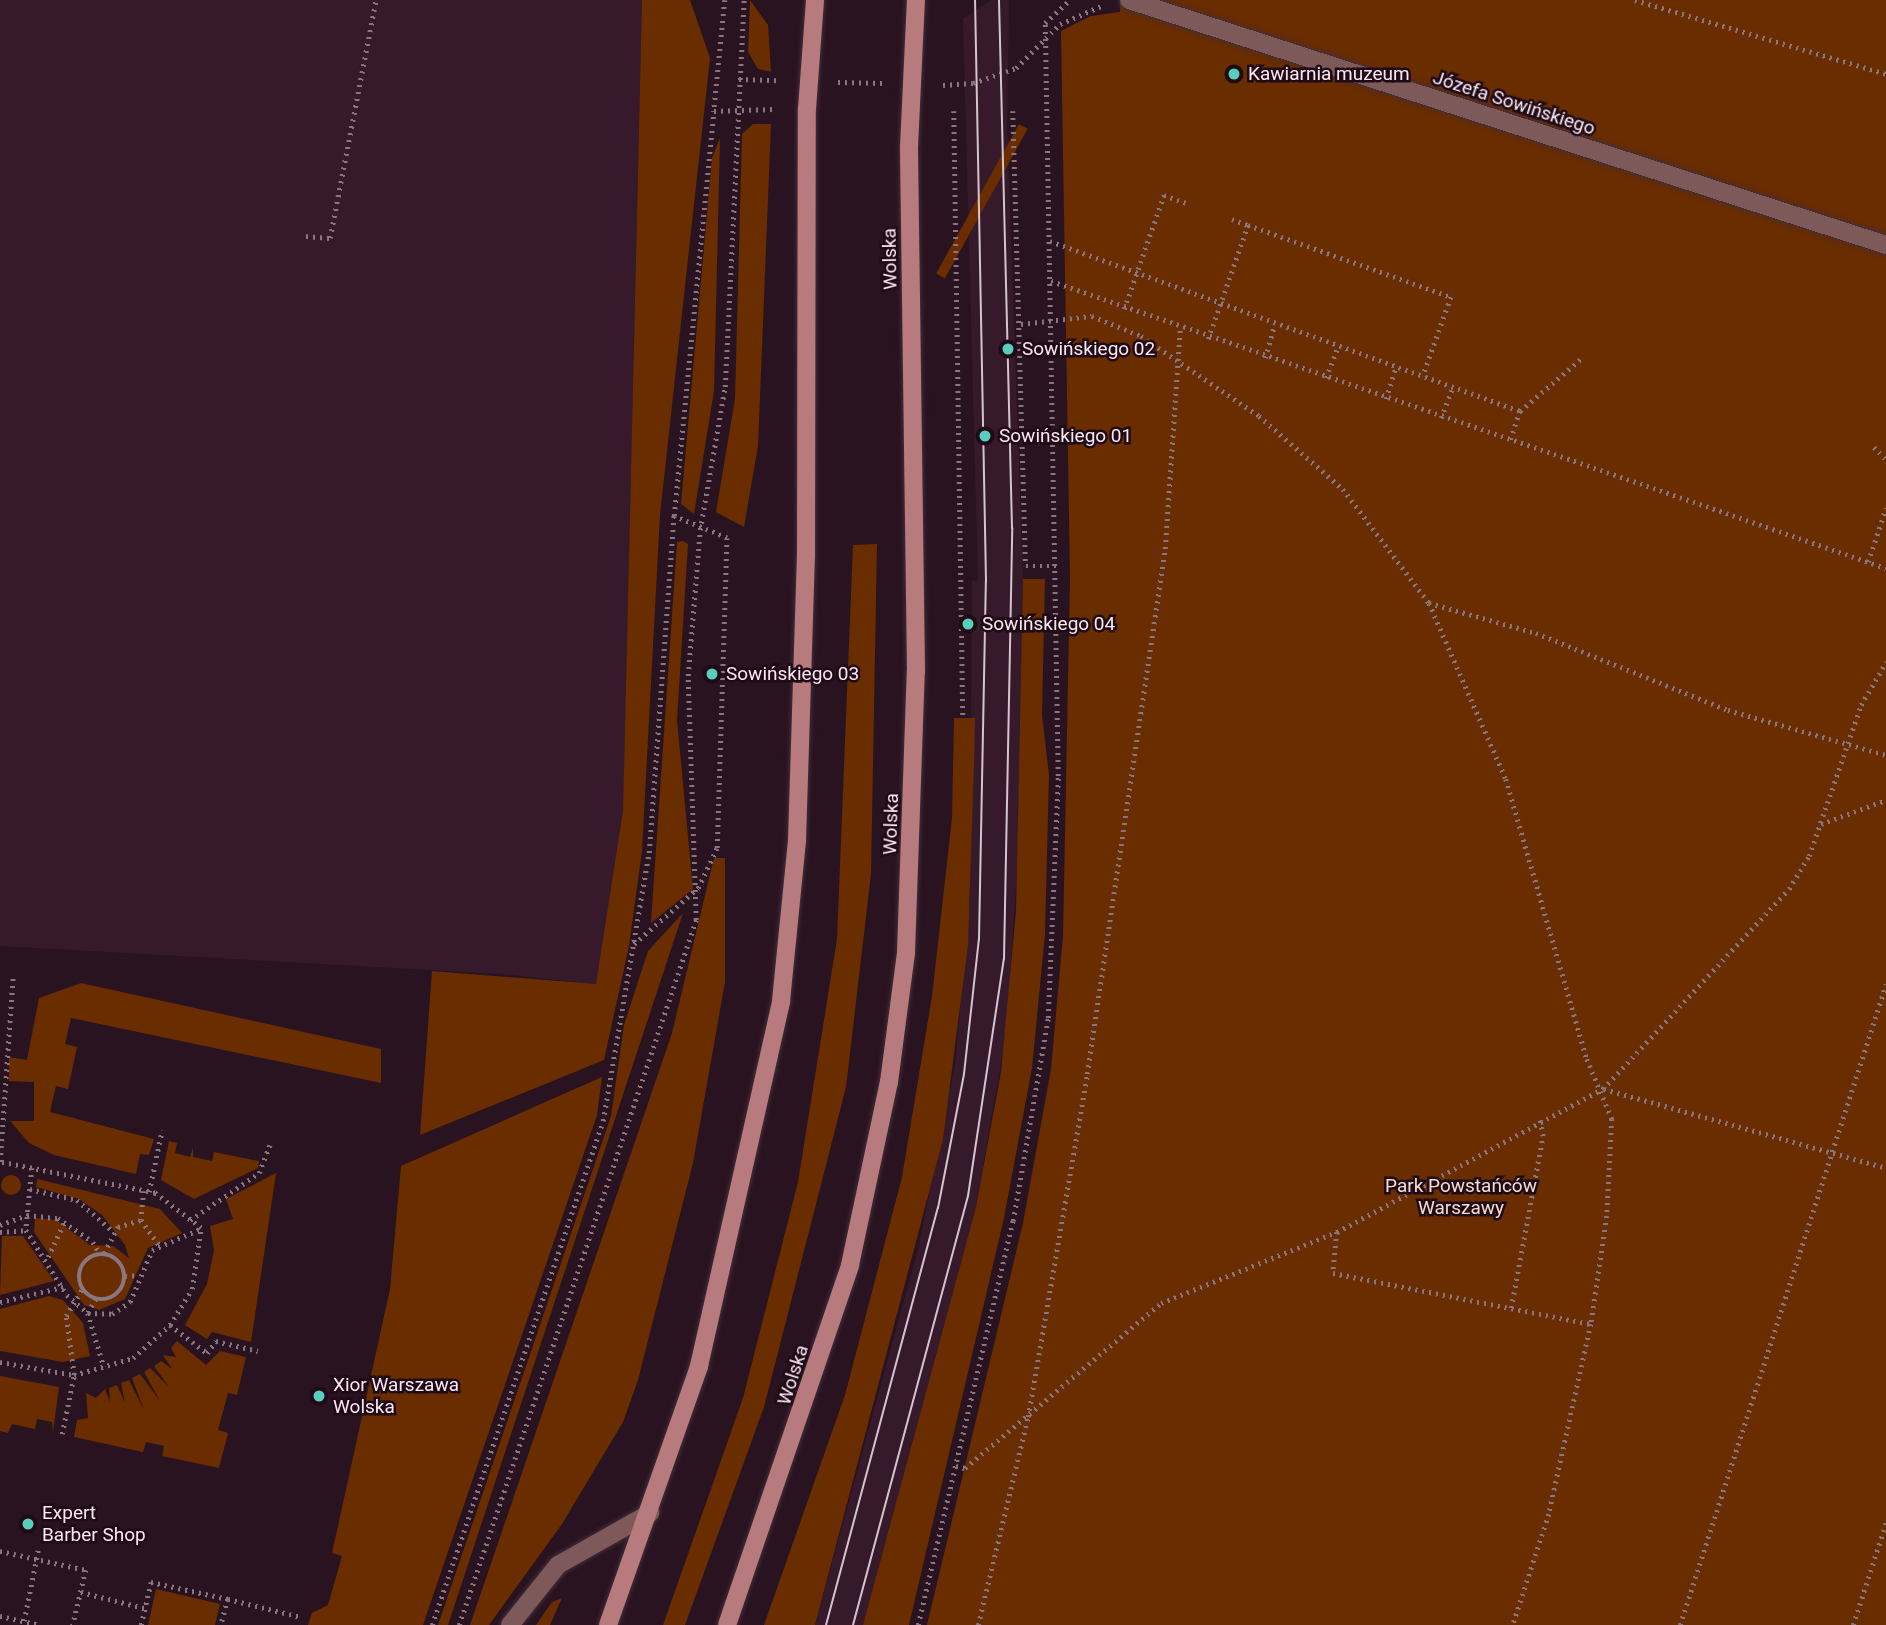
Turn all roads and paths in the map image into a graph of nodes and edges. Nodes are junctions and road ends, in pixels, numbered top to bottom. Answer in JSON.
{"nodes":[{"id":1,"x":376,"y":0,"type":"edge"},
{"id":2,"x":725,"y":0,"type":"edge"},
{"id":3,"x":744,"y":0,"type":"edge"},
{"id":4,"x":815,"y":0,"type":"edge"},
{"id":5,"x":916,"y":0,"type":"edge"},
{"id":6,"x":1070,"y":0,"type":"edge"},
{"id":7,"x":1129,"y":0,"type":"edge"},
{"id":8,"x":1635,"y":0,"type":"edge"},
{"id":9,"x":1110,"y":3,"type":"dead end"},
{"id":10,"x":1045,"y":40,"type":"junction"},
{"id":11,"x":1009,"y":71,"type":"dead end"},
{"id":12,"x":1886,"y":74,"type":"edge"},
{"id":13,"x":739,"y":79,"type":"junction"},
{"id":14,"x":773,"y":80,"type":"dead end"},
{"id":15,"x":734,"y":109,"type":"junction"},
{"id":16,"x":772,"y":109,"type":"dead end"},
{"id":17,"x":714,"y":111,"type":"junction"},
{"id":18,"x":954,"y":111,"type":"dead end"},
{"id":19,"x":1013,"y":111,"type":"dead end"},
{"id":20,"x":1189,"y":204,"type":"dead end"},
{"id":21,"x":1232,"y":219,"type":"dead end"},
{"id":22,"x":1248,"y":225,"type":"junction"},
{"id":23,"x":306,"y":236,"type":"dead end"},
{"id":24,"x":1050,"y":241,"type":"junction"},
{"id":25,"x":1886,"y":246,"type":"edge"},
{"id":26,"x":1136,"y":274,"type":"junction"},
{"id":27,"x":1051,"y":281,"type":"junction"},
{"id":28,"x":1220,"y":304,"type":"junction"},
{"id":29,"x":1124,"y":309,"type":"junction"},
{"id":30,"x":1052,"y":322,"type":"junction"},
{"id":31,"x":1021,"y":324,"type":"junction"},
{"id":32,"x":1275,"y":324,"type":"junction"},
{"id":33,"x":1180,"y":329,"type":"junction"},
{"id":34,"x":1208,"y":338,"type":"junction"},
{"id":35,"x":1338,"y":346,"type":"junction"},
{"id":36,"x":1178,"y":355,"type":"junction"},
{"id":37,"x":1265,"y":358,"type":"junction"},
{"id":38,"x":1582,"y":358,"type":"dead end"},
{"id":39,"x":1396,"y":367,"type":"junction"},
{"id":40,"x":1423,"y":376,"type":"junction"},
{"id":41,"x":1326,"y":379,"type":"junction"},
{"id":42,"x":1453,"y":387,"type":"junction"},
{"id":43,"x":1386,"y":399,"type":"junction"},
{"id":44,"x":1520,"y":411,"type":"junction"},
{"id":45,"x":1441,"y":418,"type":"junction"},
{"id":46,"x":1510,"y":441,"type":"junction"},
{"id":47,"x":1874,"y":447,"type":"dead end"},
{"id":48,"x":1886,"y":459,"type":"edge"},
{"id":49,"x":1886,"y":508,"type":"edge"},
{"id":50,"x":674,"y":516,"type":"junction"},
{"id":51,"x":700,"y":530,"type":"junction"},
{"id":52,"x":1868,"y":562,"type":"junction"},
{"id":53,"x":1057,"y":566,"type":"junction"},
{"id":54,"x":1886,"y":568,"type":"edge"},
{"id":55,"x":1429,"y":603,"type":"junction"},
{"id":56,"x":1886,"y":662,"type":"edge"},
{"id":57,"x":963,"y":718,"type":"dead end"},
{"id":58,"x":1844,"y":744,"type":"junction"},
{"id":59,"x":1886,"y":755,"type":"edge"},
{"id":60,"x":1886,"y":800,"type":"edge"},
{"id":61,"x":1821,"y":824,"type":"junction"},
{"id":62,"x":698,"y":888,"type":"junction"},
{"id":63,"x":633,"y":946,"type":"junction"},
{"id":64,"x":13,"y":974,"type":"dead end"},
{"id":65,"x":1886,"y":984,"type":"edge"},
{"id":66,"x":1603,"y":1089,"type":"junction"},
{"id":67,"x":1540,"y":1120,"type":"junction"},
{"id":68,"x":162,"y":1130,"type":"dead end"},
{"id":69,"x":271,"y":1142,"type":"dead end"},
{"id":70,"x":1830,"y":1153,"type":"junction"},
{"id":71,"x":0,"y":1162,"type":"edge"},
{"id":72,"x":32,"y":1168,"type":"junction"},
{"id":73,"x":1886,"y":1168,"type":"edge"},
{"id":74,"x":30,"y":1189,"type":"junction"},
{"id":75,"x":147,"y":1191,"type":"junction"},
{"id":76,"x":27,"y":1214,"type":"junction"},
{"id":77,"x":141,"y":1220,"type":"junction"},
{"id":78,"x":190,"y":1220,"type":"junction"},
{"id":79,"x":64,"y":1222,"type":"junction"},
{"id":80,"x":0,"y":1225,"type":"edge"},
{"id":81,"x":201,"y":1228,"type":"junction"},
{"id":82,"x":26,"y":1230,"type":"junction"},
{"id":83,"x":0,"y":1232,"type":"edge"},
{"id":84,"x":114,"y":1232,"type":"junction"},
{"id":85,"x":1337,"y":1232,"type":"junction"},
{"id":86,"x":160,"y":1247,"type":"junction"},
{"id":87,"x":102,"y":1254,"type":"junction"},
{"id":88,"x":48,"y":1257,"type":"junction"},
{"id":89,"x":139,"y":1275,"type":"junction"},
{"id":90,"x":125,"y":1276,"type":"junction"},
{"id":91,"x":63,"y":1287,"type":"junction"},
{"id":92,"x":83,"y":1289,"type":"junction"},
{"id":93,"x":73,"y":1299,"type":"junction"},
{"id":94,"x":96,"y":1299,"type":"junction"},
{"id":95,"x":0,"y":1302,"type":"edge"},
{"id":96,"x":1511,"y":1308,"type":"junction"},
{"id":97,"x":88,"y":1313,"type":"junction"},
{"id":98,"x":1591,"y":1324,"type":"junction"},
{"id":99,"x":170,"y":1325,"type":"junction"},
{"id":100,"x":258,"y":1351,"type":"dead end"},
{"id":101,"x":0,"y":1362,"type":"edge"},
{"id":102,"x":104,"y":1367,"type":"junction"},
{"id":103,"x":74,"y":1375,"type":"junction"},
{"id":104,"x":1028,"y":1418,"type":"junction"},
{"id":105,"x":62,"y":1434,"type":"dead end"},
{"id":106,"x":956,"y":1466,"type":"junction"},
{"id":107,"x":650,"y":1513,"type":"junction"},
{"id":108,"x":1886,"y":1523,"type":"edge"},
{"id":109,"x":38,"y":1550,"type":"dead end"},
{"id":110,"x":0,"y":1551,"type":"edge"},
{"id":111,"x":36,"y":1559,"type":"junction"},
{"id":112,"x":81,"y":1592,"type":"junction"},
{"id":113,"x":256,"y":1598,"type":"dead end"},
{"id":114,"x":228,"y":1599,"type":"junction"},
{"id":115,"x":254,"y":1605,"type":"junction"},
{"id":116,"x":144,"y":1608,"type":"junction"},
{"id":117,"x":0,"y":1616,"type":"edge"},
{"id":118,"x":301,"y":1617,"type":"dead end"},
{"id":119,"x":24,"y":1621,"type":"junction"},
{"id":120,"x":40,"y":1625,"type":"edge"},
{"id":121,"x":73,"y":1625,"type":"edge"},
{"id":122,"x":141,"y":1625,"type":"edge"},
{"id":123,"x":222,"y":1625,"type":"edge"},
{"id":124,"x":432,"y":1625,"type":"edge"},
{"id":125,"x":460,"y":1625,"type":"edge"},
{"id":126,"x":510,"y":1625,"type":"edge"},
{"id":127,"x":608,"y":1625,"type":"edge"},
{"id":128,"x":727,"y":1625,"type":"edge"},
{"id":129,"x":918,"y":1625,"type":"edge"},
{"id":130,"x":978,"y":1625,"type":"edge"},
{"id":131,"x":1513,"y":1625,"type":"edge"},
{"id":132,"x":1680,"y":1625,"type":"edge"},
{"id":133,"x":1853,"y":1625,"type":"edge"}],
"edges":[{"from":1,"to":23,"type":"path"},
{"from":2,"to":17,"type":"path"},
{"from":3,"to":13,"type":"path"},
{"from":4,"to":107,"type":"main road"},
{"from":5,"to":128,"type":"main road","name":"Wolska"},
{"from":6,"to":10,"type":"path"},
{"from":7,"to":25,"type":"street","name":"Józefa Sowińskiego"},
{"from":8,"to":12,"type":"path"},
{"from":9,"to":10,"type":"path"},
{"from":10,"to":11,"type":"path"},
{"from":10,"to":24,"type":"path"},
{"from":13,"to":14,"type":"path"},
{"from":13,"to":15,"type":"path"},
{"from":15,"to":16,"type":"path"},
{"from":15,"to":17,"type":"path"},
{"from":15,"to":51,"type":"path"},
{"from":17,"to":50,"type":"path"},
{"from":18,"to":57,"type":"path"},
{"from":19,"to":31,"type":"path"},
{"from":20,"to":26,"type":"path"},
{"from":21,"to":22,"type":"path"},
{"from":22,"to":28,"type":"path"},
{"from":22,"to":40,"type":"path"},
{"from":24,"to":26,"type":"path"},
{"from":24,"to":27,"type":"path"},
{"from":26,"to":28,"type":"path"},
{"from":26,"to":29,"type":"path"},
{"from":27,"to":29,"type":"path"},
{"from":27,"to":30,"type":"path"},
{"from":28,"to":32,"type":"path"},
{"from":28,"to":34,"type":"path"},
{"from":29,"to":33,"type":"path"},
{"from":30,"to":31,"type":"path"},
{"from":30,"to":36,"type":"path"},
{"from":30,"to":53,"type":"path"},
{"from":31,"to":53,"type":"path"},
{"from":32,"to":35,"type":"path"},
{"from":32,"to":37,"type":"path"},
{"from":33,"to":34,"type":"path"},
{"from":33,"to":36,"type":"path"},
{"from":34,"to":37,"type":"path"},
{"from":35,"to":39,"type":"path"},
{"from":35,"to":41,"type":"path"},
{"from":36,"to":55,"type":"path"},
{"from":36,"to":104,"type":"path"},
{"from":37,"to":41,"type":"path"},
{"from":38,"to":44,"type":"path"},
{"from":39,"to":40,"type":"path"},
{"from":39,"to":43,"type":"path"},
{"from":40,"to":42,"type":"path"},
{"from":41,"to":43,"type":"path"},
{"from":42,"to":44,"type":"path"},
{"from":42,"to":45,"type":"path"},
{"from":43,"to":45,"type":"path"},
{"from":44,"to":46,"type":"path"},
{"from":45,"to":46,"type":"path"},
{"from":46,"to":52,"type":"path"},
{"from":47,"to":48,"type":"path"},
{"from":49,"to":52,"type":"path"},
{"from":50,"to":51,"type":"path"},
{"from":50,"to":63,"type":"path"},
{"from":51,"to":62,"type":"path"},
{"from":51,"to":62,"type":"path"},
{"from":52,"to":54,"type":"path"},
{"from":53,"to":106,"type":"path"},
{"from":55,"to":58,"type":"path"},
{"from":55,"to":66,"type":"path"},
{"from":56,"to":58,"type":"path"},
{"from":58,"to":59,"type":"path"},
{"from":58,"to":61,"type":"path"},
{"from":60,"to":61,"type":"path"},
{"from":61,"to":66,"type":"path"},
{"from":62,"to":63,"type":"path"},
{"from":62,"to":125,"type":"path"},
{"from":63,"to":124,"type":"path"},
{"from":64,"to":71,"type":"path"},
{"from":65,"to":70,"type":"path"},
{"from":66,"to":67,"type":"path"},
{"from":66,"to":70,"type":"path"},
{"from":66,"to":98,"type":"path"},
{"from":67,"to":85,"type":"path"},
{"from":67,"to":96,"type":"path"},
{"from":68,"to":75,"type":"path"},
{"from":69,"to":78,"type":"path"},
{"from":70,"to":73,"type":"path"},
{"from":70,"to":132,"type":"path"},
{"from":71,"to":72,"type":"path"},
{"from":72,"to":74,"type":"path"},
{"from":72,"to":75,"type":"path"},
{"from":74,"to":76,"type":"path"},
{"from":74,"to":84,"type":"path"},
{"from":75,"to":77,"type":"path"},
{"from":75,"to":78,"type":"path"},
{"from":76,"to":79,"type":"path"},
{"from":76,"to":80,"type":"path"},
{"from":76,"to":82,"type":"path"},
{"from":77,"to":84,"type":"path"},
{"from":77,"to":86,"type":"path"},
{"from":78,"to":81,"type":"path"},
{"from":79,"to":87,"type":"path"},
{"from":79,"to":88,"type":"path"},
{"from":81,"to":86,"type":"path"},
{"from":81,"to":99,"type":"path"},
{"from":82,"to":83,"type":"path"},
{"from":82,"to":88,"type":"path"},
{"from":84,"to":87,"type":"path"},
{"from":85,"to":96,"type":"path"},
{"from":85,"to":104,"type":"path"},
{"from":86,"to":89,"type":"path"},
{"from":87,"to":90,"type":"path"},
{"from":87,"to":92,"type":"path"},
{"from":88,"to":91,"type":"path"},
{"from":89,"to":90,"type":"path"},
{"from":89,"to":97,"type":"path"},
{"from":90,"to":94,"type":"path"},
{"from":91,"to":93,"type":"path"},
{"from":91,"to":95,"type":"path"},
{"from":92,"to":93,"type":"path"},
{"from":92,"to":94,"type":"path"},
{"from":93,"to":97,"type":"path"},
{"from":93,"to":103,"type":"path"},
{"from":94,"to":97,"type":"path"},
{"from":96,"to":98,"type":"path"},
{"from":97,"to":102,"type":"path"},
{"from":98,"to":131,"type":"path"},
{"from":99,"to":100,"type":"path"},
{"from":99,"to":102,"type":"path"},
{"from":101,"to":103,"type":"path"},
{"from":102,"to":103,"type":"path"},
{"from":103,"to":105,"type":"path"},
{"from":104,"to":106,"type":"path"},
{"from":104,"to":130,"type":"path"},
{"from":106,"to":129,"type":"path"},
{"from":107,"to":126,"type":"street"},
{"from":107,"to":127,"type":"main road"},
{"from":108,"to":133,"type":"path"},
{"from":109,"to":111,"type":"path"},
{"from":110,"to":111,"type":"path"},
{"from":111,"to":112,"type":"path"},
{"from":111,"to":119,"type":"path"},
{"from":112,"to":116,"type":"path"},
{"from":112,"to":121,"type":"path"},
{"from":113,"to":115,"type":"path"},
{"from":114,"to":115,"type":"path"},
{"from":114,"to":116,"type":"path"},
{"from":114,"to":123,"type":"path"},
{"from":115,"to":118,"type":"path"},
{"from":116,"to":122,"type":"path"},
{"from":117,"to":119,"type":"path"},
{"from":119,"to":120,"type":"path"}]}
